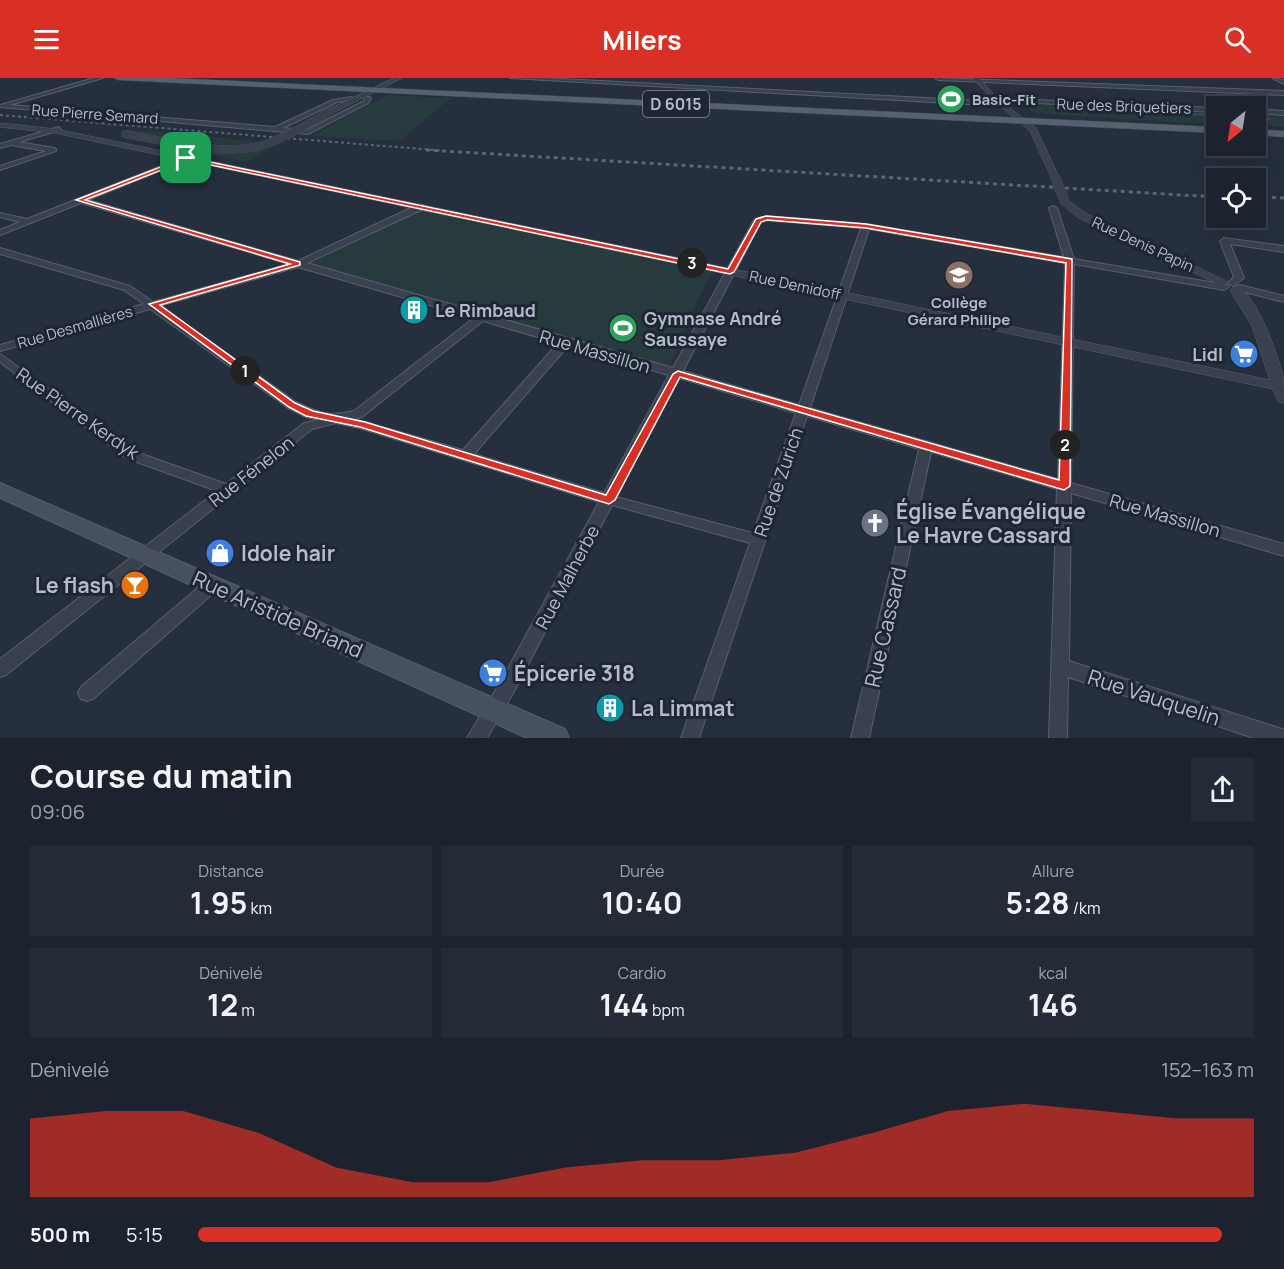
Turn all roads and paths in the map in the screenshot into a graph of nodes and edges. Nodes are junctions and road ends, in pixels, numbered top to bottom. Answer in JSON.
{"nodes":[{"id":1,"x":100,"y":78,"type":"edge"},
{"id":2,"x":118,"y":78,"type":"edge"},
{"id":3,"x":190,"y":78,"type":"edge"},
{"id":4,"x":399,"y":78,"type":"edge"},
{"id":5,"x":513,"y":78,"type":"edge"},
{"id":6,"x":938,"y":78,"type":"edge"},
{"id":7,"x":1104,"y":78,"type":"edge"},
{"id":8,"x":1276,"y":78,"type":"edge"},
{"id":9,"x":976,"y":79,"type":"edge"},
{"id":10,"x":392,"y":80,"type":"edge"},
{"id":11,"x":1284,"y":82,"type":"edge"},
{"id":12,"x":1115,"y":86,"type":"junction"},
{"id":13,"x":377,"y":88,"type":"junction"},
{"id":14,"x":1124,"y":92,"type":"dead end"},
{"id":15,"x":1284,"y":93,"type":"edge"},
{"id":16,"x":364,"y":96,"type":"junction"},
{"id":17,"x":0,"y":98,"type":"edge"},
{"id":18,"x":350,"y":98,"type":"junction"},
{"id":19,"x":1134,"y":98,"type":"dead end"},
{"id":20,"x":18,"y":100,"type":"junction"},
{"id":21,"x":999,"y":102,"type":"junction"},
{"id":22,"x":1146,"y":106,"type":"junction"},
{"id":23,"x":1206,"y":109,"type":"edge"},
{"id":24,"x":332,"y":110,"type":"junction"},
{"id":25,"x":1266,"y":111,"type":"edge"},
{"id":26,"x":1284,"y":112,"type":"edge"},
{"id":27,"x":1021,"y":119,"type":"junction"},
{"id":28,"x":0,"y":125,"type":"edge"},
{"id":29,"x":1206,"y":128,"type":"edge"},
{"id":30,"x":277,"y":129,"type":"junction"},
{"id":31,"x":55,"y":130,"type":"junction"},
{"id":32,"x":1266,"y":131,"type":"edge"},
{"id":33,"x":1284,"y":132,"type":"edge"},
{"id":34,"x":98,"y":138,"type":"junction"},
{"id":35,"x":14,"y":142,"type":"junction"},
{"id":36,"x":0,"y":146,"type":"edge"},
{"id":37,"x":188,"y":158,"type":"junction"},
{"id":38,"x":0,"y":168,"type":"edge"},
{"id":39,"x":79,"y":200,"type":"junction"},
{"id":40,"x":1059,"y":205,"type":"junction"},
{"id":41,"x":420,"y":207,"type":"junction"},
{"id":42,"x":0,"y":215,"type":"edge"},
{"id":43,"x":25,"y":221,"type":"junction"},
{"id":44,"x":866,"y":226,"type":"junction"},
{"id":45,"x":0,"y":233,"type":"edge"},
{"id":46,"x":1284,"y":249,"type":"edge"},
{"id":47,"x":0,"y":251,"type":"edge"},
{"id":48,"x":1070,"y":261,"type":"junction"},
{"id":49,"x":298,"y":264,"type":"junction"},
{"id":50,"x":731,"y":271,"type":"junction"},
{"id":51,"x":1231,"y":286,"type":"junction"},
{"id":52,"x":843,"y":295,"type":"junction"},
{"id":53,"x":1284,"y":299,"type":"edge"},
{"id":54,"x":153,"y":304,"type":"junction"},
{"id":55,"x":481,"y":318,"type":"junction"},
{"id":56,"x":565,"y":342,"type":"junction"},
{"id":57,"x":1067,"y":342,"type":"junction"},
{"id":58,"x":0,"y":348,"type":"edge"},
{"id":59,"x":0,"y":357,"type":"edge"},
{"id":60,"x":678,"y":374,"type":"junction"},
{"id":61,"x":1282,"y":391,"type":"edge"},
{"id":62,"x":803,"y":410,"type":"junction"},
{"id":63,"x":333,"y":420,"type":"junction"},
{"id":64,"x":926,"y":445,"type":"junction"},
{"id":65,"x":465,"y":456,"type":"junction"},
{"id":66,"x":1064,"y":486,"type":"junction"},
{"id":67,"x":227,"y":489,"type":"junction"},
{"id":68,"x":0,"y":490,"type":"edge"},
{"id":69,"x":609,"y":500,"type":"junction"},
{"id":70,"x":758,"y":540,"type":"junction"},
{"id":71,"x":1284,"y":550,"type":"edge"},
{"id":72,"x":143,"y":555,"type":"junction"},
{"id":73,"x":212,"y":585,"type":"junction"},
{"id":74,"x":1060,"y":666,"type":"junction"},
{"id":75,"x":0,"y":669,"type":"edge"},
{"id":76,"x":87,"y":693,"type":"dead end"},
{"id":77,"x":494,"y":710,"type":"junction"},
{"id":78,"x":1242,"y":731,"type":"edge"},
{"id":79,"x":476,"y":738,"type":"edge"},
{"id":80,"x":556,"y":738,"type":"edge"},
{"id":81,"x":690,"y":738,"type":"edge"},
{"id":82,"x":860,"y":738,"type":"edge"},
{"id":83,"x":1058,"y":738,"type":"edge"},
{"id":84,"x":1282,"y":738,"type":"edge"}],
"edges":[{"from":1,"to":20,"type":"street","name":"Rue Pierre Semard"},
{"from":2,"to":13,"type":"main road","number":"D 6015"},
{"from":3,"to":13,"type":"main road","number":"D 6015"},
{"from":4,"to":10,"type":"street"},
{"from":5,"to":21,"type":"street","name":"Rue des Briquetiers"},
{"from":6,"to":9,"type":"street"},
{"from":7,"to":12,"type":"street"},
{"from":8,"to":11,"type":"street"},
{"from":9,"to":12,"type":"street"},
{"from":9,"to":21,"type":"street"},
{"from":10,"to":13,"type":"street"},
{"from":12,"to":14,"type":"street"},
{"from":12,"to":15,"type":"street"},
{"from":13,"to":16,"type":"street"},
{"from":13,"to":18,"type":"street"},
{"from":13,"to":27,"type":"main road","number":"D 6015"},
{"from":13,"to":27,"type":"main road","number":"D 6015"},
{"from":16,"to":24,"type":"street"},
{"from":16,"to":30,"type":"street"},
{"from":17,"to":20,"type":"street","name":"Rue Pierre Semard"},
{"from":18,"to":24,"type":"street"},
{"from":18,"to":30,"type":"street"},
{"from":19,"to":22,"type":"street"},
{"from":20,"to":30,"type":"street","name":"Rue Pierre Semard"},
{"from":21,"to":22,"type":"street","name":"Rue des Briquetiers"},
{"from":21,"to":27,"type":"street"},
{"from":22,"to":23,"type":"street","name":"Rue des Briquetiers"},
{"from":24,"to":34,"type":"street","bridge":true},
{"from":25,"to":26,"type":"street"},
{"from":27,"to":29,"type":"main road","number":"D 6015"},
{"from":27,"to":40,"type":"street","bridge":true},
{"from":28,"to":31,"type":"street","name":"Rue Demidoff"},
{"from":31,"to":34,"type":"street","name":"Rue Demidoff"},
{"from":31,"to":35,"type":"street"},
{"from":32,"to":33,"type":"main road"},
{"from":34,"to":37,"type":"street","name":"Rue Demidoff"},
{"from":35,"to":36,"type":"street"},
{"from":35,"to":38,"type":"street"},
{"from":37,"to":39,"type":"street"},
{"from":37,"to":41,"type":"street","name":"Rue Demidoff"},
{"from":39,"to":43,"type":"street"},
{"from":39,"to":49,"type":"street","name":"Rue Massillon"},
{"from":40,"to":48,"type":"street"},
{"from":40,"to":51,"type":"street","name":"Rue Denis Papin"},
{"from":41,"to":49,"type":"street","name":"Rue Desmallières"},
{"from":41,"to":50,"type":"street","name":"Rue Demidoff"},
{"from":42,"to":43,"type":"street"},
{"from":43,"to":45,"type":"street"},
{"from":44,"to":48,"type":"street"},
{"from":44,"to":50,"type":"street","name":"Rue Malherbe"},
{"from":44,"to":52,"type":"street","name":"Rue de Zurich"},
{"from":46,"to":51,"type":"street"},
{"from":47,"to":54,"type":"street"},
{"from":48,"to":51,"type":"street"},
{"from":48,"to":57,"type":"street"},
{"from":49,"to":54,"type":"street","name":"Rue Desmallières"},
{"from":49,"to":55,"type":"street","name":"Rue Massillon"},
{"from":50,"to":52,"type":"street","name":"Rue Demidoff"},
{"from":50,"to":60,"type":"street","name":"Rue Malherbe"},
{"from":51,"to":53,"type":"street"},
{"from":51,"to":61,"type":"street"},
{"from":52,"to":57,"type":"street","name":"Rue Demidoff"},
{"from":52,"to":62,"type":"street","name":"Rue de Zurich"},
{"from":54,"to":58,"type":"street","name":"Rue Desmallières"},
{"from":54,"to":63,"type":"street"},
{"from":55,"to":56,"type":"street","name":"Rue Massillon"},
{"from":55,"to":63,"type":"street","name":"Rue Fénelon"},
{"from":56,"to":60,"type":"street","name":"Rue Massillon"},
{"from":56,"to":65,"type":"street"},
{"from":57,"to":61,"type":"street","name":"Rue Demidoff"},
{"from":57,"to":66,"type":"street"},
{"from":59,"to":67,"type":"street","name":"Rue Pierre Kerdyk"},
{"from":60,"to":62,"type":"street","name":"Rue Massillon"},
{"from":60,"to":69,"type":"street","name":"Rue Malherbe"},
{"from":62,"to":64,"type":"street","name":"Rue Massillon"},
{"from":62,"to":70,"type":"street","name":"Rue de Zurich"},
{"from":63,"to":65,"type":"street"},
{"from":63,"to":67,"type":"street","name":"Rue Fénelon"},
{"from":64,"to":66,"type":"street","name":"Rue Massillon"},
{"from":64,"to":82,"type":"street","name":"Rue Cassard"},
{"from":65,"to":69,"type":"street"},
{"from":66,"to":71,"type":"street","name":"Rue Massillon"},
{"from":66,"to":74,"type":"street"},
{"from":67,"to":72,"type":"street","name":"Rue Fénelon"},
{"from":68,"to":72,"type":"main road","name":"Rue Aristide Briand"},
{"from":69,"to":70,"type":"street"},
{"from":69,"to":77,"type":"street","name":"Rue Malherbe"},
{"from":70,"to":81,"type":"street","name":"Rue de Zurich"},
{"from":72,"to":73,"type":"main road","name":"Rue Aristide Briand"},
{"from":72,"to":75,"type":"street","name":"Rue Fénelon"},
{"from":73,"to":76,"type":"street"},
{"from":73,"to":77,"type":"main road","name":"Rue Aristide Briand"},
{"from":74,"to":78,"type":"street","name":"Rue Vauquelin"},
{"from":74,"to":83,"type":"street"},
{"from":77,"to":79,"type":"street","name":"Rue Malherbe"},
{"from":77,"to":80,"type":"main road","name":"Rue Aristide Briand"},
{"from":78,"to":84,"type":"street","name":"Rue Vauquelin"}]}
